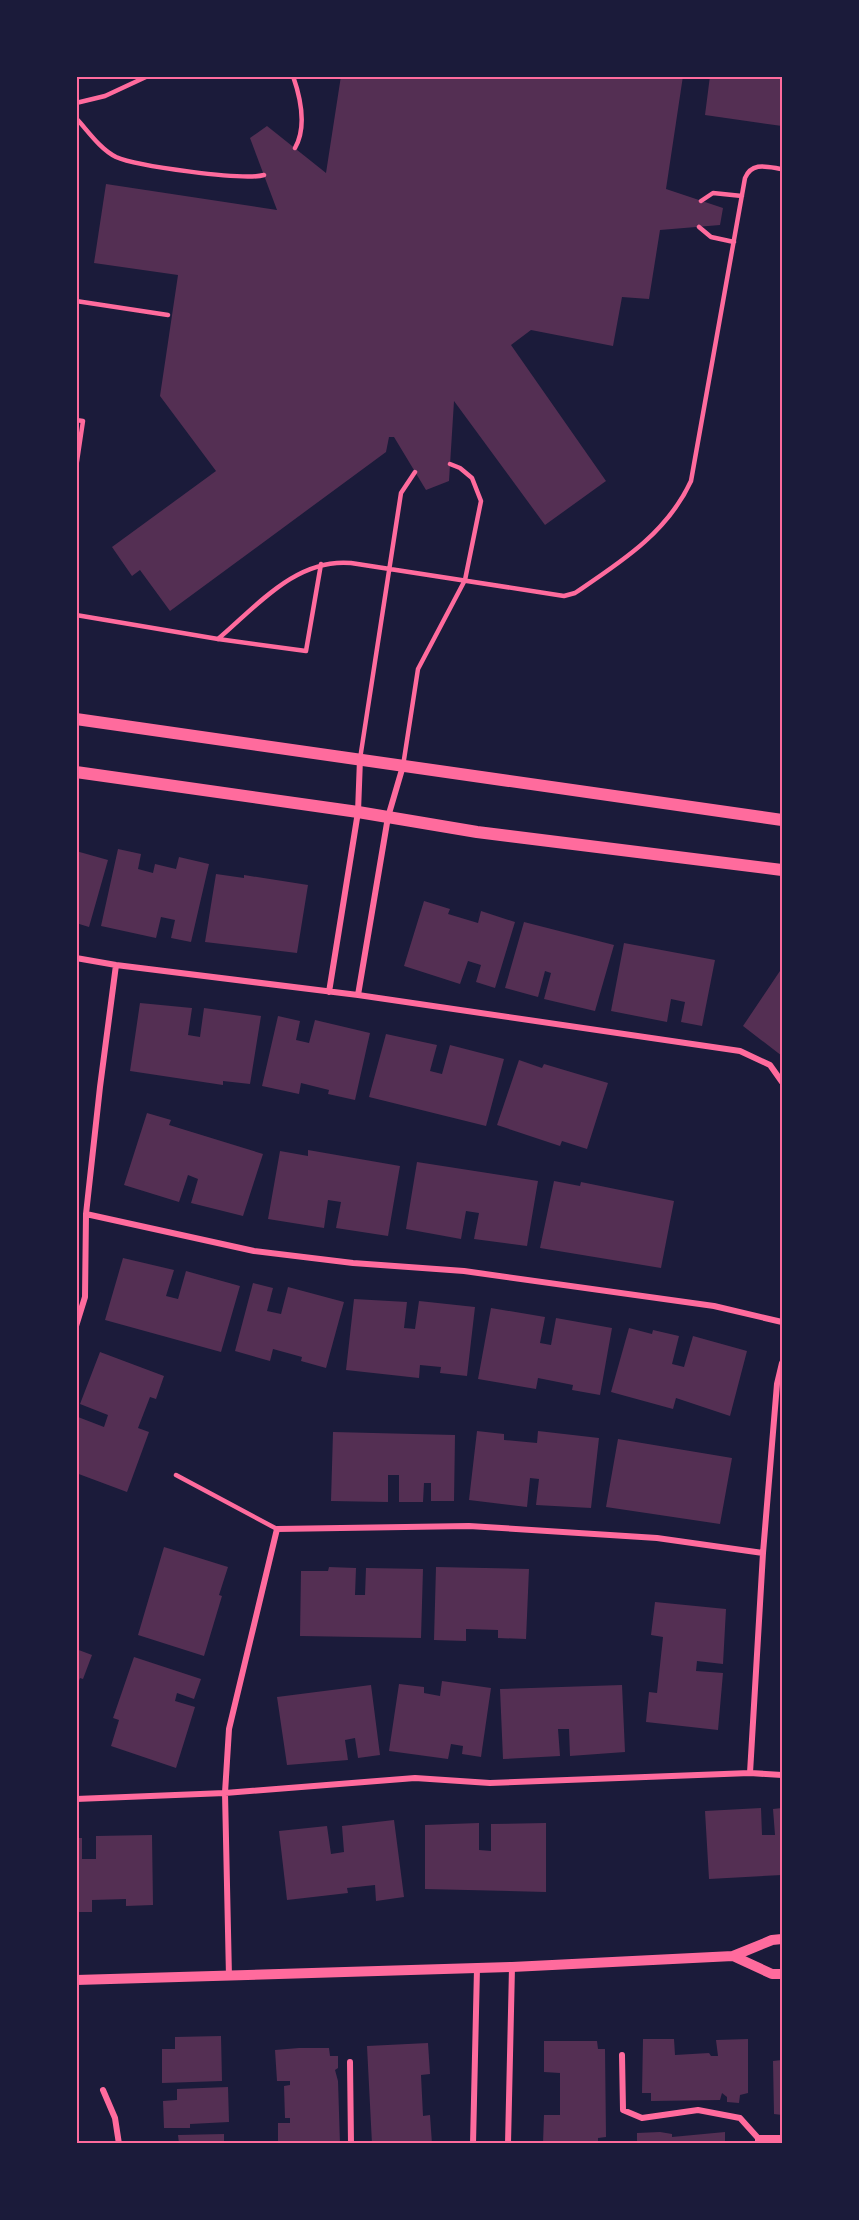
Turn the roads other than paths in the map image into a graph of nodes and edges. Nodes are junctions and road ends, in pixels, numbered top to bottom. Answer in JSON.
{"nodes":[{"id":1,"x":148,"y":76,"type":"edge"},
{"id":2,"x":293,"y":76,"type":"edge"},
{"id":3,"x":76,"y":103,"type":"edge"},
{"id":4,"x":76,"y":118,"type":"edge"},
{"id":5,"x":295,"y":148,"type":"dead end"},
{"id":6,"x":783,"y":169,"type":"edge"},
{"id":7,"x":264,"y":175,"type":"dead end"},
{"id":8,"x":742,"y":196,"type":"junction"},
{"id":9,"x":701,"y":201,"type":"dead end"},
{"id":10,"x":699,"y":227,"type":"dead end"},
{"id":11,"x":734,"y":242,"type":"junction"},
{"id":12,"x":76,"y":301,"type":"edge"},
{"id":13,"x":168,"y":315,"type":"dead end"},
{"id":14,"x":76,"y":420,"type":"edge"},
{"id":15,"x":450,"y":464,"type":"dead end"},
{"id":16,"x":76,"y":468,"type":"edge"},
{"id":17,"x":415,"y":471,"type":"dead end"},
{"id":18,"x":321,"y":564,"type":"junction"},
{"id":19,"x":388,"y":568,"type":"junction"},
{"id":20,"x":465,"y":580,"type":"junction"},
{"id":21,"x":76,"y":615,"type":"edge"},
{"id":22,"x":218,"y":639,"type":"junction"},
{"id":23,"x":76,"y":719,"type":"edge"},
{"id":24,"x":360,"y":759,"type":"junction"},
{"id":25,"x":403,"y":766,"type":"junction"},
{"id":26,"x":76,"y":772,"type":"edge"},
{"id":27,"x":358,"y":812,"type":"junction"},
{"id":28,"x":388,"y":817,"type":"junction"},
{"id":29,"x":783,"y":820,"type":"edge"},
{"id":30,"x":783,"y":870,"type":"edge"},
{"id":31,"x":76,"y":958,"type":"edge"},
{"id":32,"x":116,"y":965,"type":"junction"},
{"id":33,"x":329,"y":992,"type":"junction"},
{"id":34,"x":358,"y":995,"type":"junction"},
{"id":35,"x":783,"y":1082,"type":"edge"},
{"id":36,"x":86,"y":1214,"type":"junction"},
{"id":37,"x":783,"y":1322,"type":"edge"},
{"id":38,"x":76,"y":1326,"type":"edge"},
{"id":39,"x":783,"y":1363,"type":"edge"},
{"id":40,"x":176,"y":1475,"type":"dead end"},
{"id":41,"x":278,"y":1529,"type":"junction"},
{"id":42,"x":763,"y":1552,"type":"junction"},
{"id":43,"x":750,"y":1773,"type":"junction"},
{"id":44,"x":783,"y":1775,"type":"edge"},
{"id":45,"x":225,"y":1793,"type":"junction"},
{"id":46,"x":76,"y":1799,"type":"edge"},
{"id":47,"x":783,"y":1939,"type":"edge"},
{"id":48,"x":733,"y":1956,"type":"junction"},
{"id":49,"x":512,"y":1967,"type":"junction"},
{"id":50,"x":477,"y":1968,"type":"junction"},
{"id":51,"x":783,"y":1974,"type":"edge"},
{"id":52,"x":228,"y":1977,"type":"junction"},
{"id":53,"x":76,"y":1980,"type":"edge"},
{"id":54,"x":622,"y":2055,"type":"dead end"},
{"id":55,"x":350,"y":2062,"type":"dead end"},
{"id":56,"x":103,"y":2090,"type":"dead end"},
{"id":57,"x":783,"y":2138,"type":"edge"},
{"id":58,"x":758,"y":2141,"type":"edge"},
{"id":59,"x":119,"y":2144,"type":"edge"},
{"id":60,"x":351,"y":2144,"type":"edge"},
{"id":61,"x":473,"y":2144,"type":"edge"},
{"id":62,"x":508,"y":2144,"type":"edge"}],
"edges":[{"from":1,"to":3,"type":"lane"},
{"from":2,"to":5,"type":"lane"},
{"from":4,"to":7,"type":"lane"},
{"from":6,"to":8,"type":"lane"},
{"from":8,"to":9,"type":"lane"},
{"from":8,"to":11,"type":"lane"},
{"from":10,"to":11,"type":"lane"},
{"from":11,"to":20,"type":"lane"},
{"from":12,"to":13,"type":"lane"},
{"from":14,"to":16,"type":"lane"},
{"from":15,"to":20,"type":"lane"},
{"from":17,"to":19,"type":"lane"},
{"from":18,"to":19,"type":"lane"},
{"from":18,"to":22,"type":"lane"},
{"from":18,"to":22,"type":"lane"},
{"from":19,"to":20,"type":"lane"},
{"from":19,"to":24,"type":"lane"},
{"from":20,"to":25,"type":"lane"},
{"from":21,"to":22,"type":"lane"},
{"from":23,"to":24,"type":"main road"},
{"from":24,"to":25,"type":"main road"},
{"from":24,"to":27,"type":"street"},
{"from":25,"to":28,"type":"street"},
{"from":25,"to":29,"type":"main road"},
{"from":26,"to":27,"type":"main road"},
{"from":27,"to":28,"type":"main road"},
{"from":27,"to":33,"type":"street"},
{"from":28,"to":30,"type":"main road"},
{"from":28,"to":34,"type":"street"},
{"from":31,"to":32,"type":"street"},
{"from":32,"to":33,"type":"street"},
{"from":32,"to":36,"type":"street"},
{"from":33,"to":34,"type":"street"},
{"from":34,"to":35,"type":"street"},
{"from":36,"to":37,"type":"street"},
{"from":36,"to":38,"type":"street"},
{"from":39,"to":42,"type":"street"},
{"from":40,"to":41,"type":"lane"},
{"from":41,"to":42,"type":"street"},
{"from":41,"to":45,"type":"street"},
{"from":42,"to":43,"type":"street"},
{"from":43,"to":44,"type":"street"},
{"from":43,"to":45,"type":"street"},
{"from":45,"to":46,"type":"street"},
{"from":45,"to":52,"type":"street"},
{"from":47,"to":48,"type":"street"},
{"from":48,"to":49,"type":"street"},
{"from":48,"to":51,"type":"street"},
{"from":49,"to":50,"type":"street"},
{"from":49,"to":62,"type":"street"},
{"from":50,"to":52,"type":"street"},
{"from":50,"to":61,"type":"street"},
{"from":52,"to":53,"type":"street"},
{"from":54,"to":58,"type":"street"},
{"from":55,"to":60,"type":"street"},
{"from":56,"to":59,"type":"street"},
{"from":57,"to":58,"type":"street"}]}
